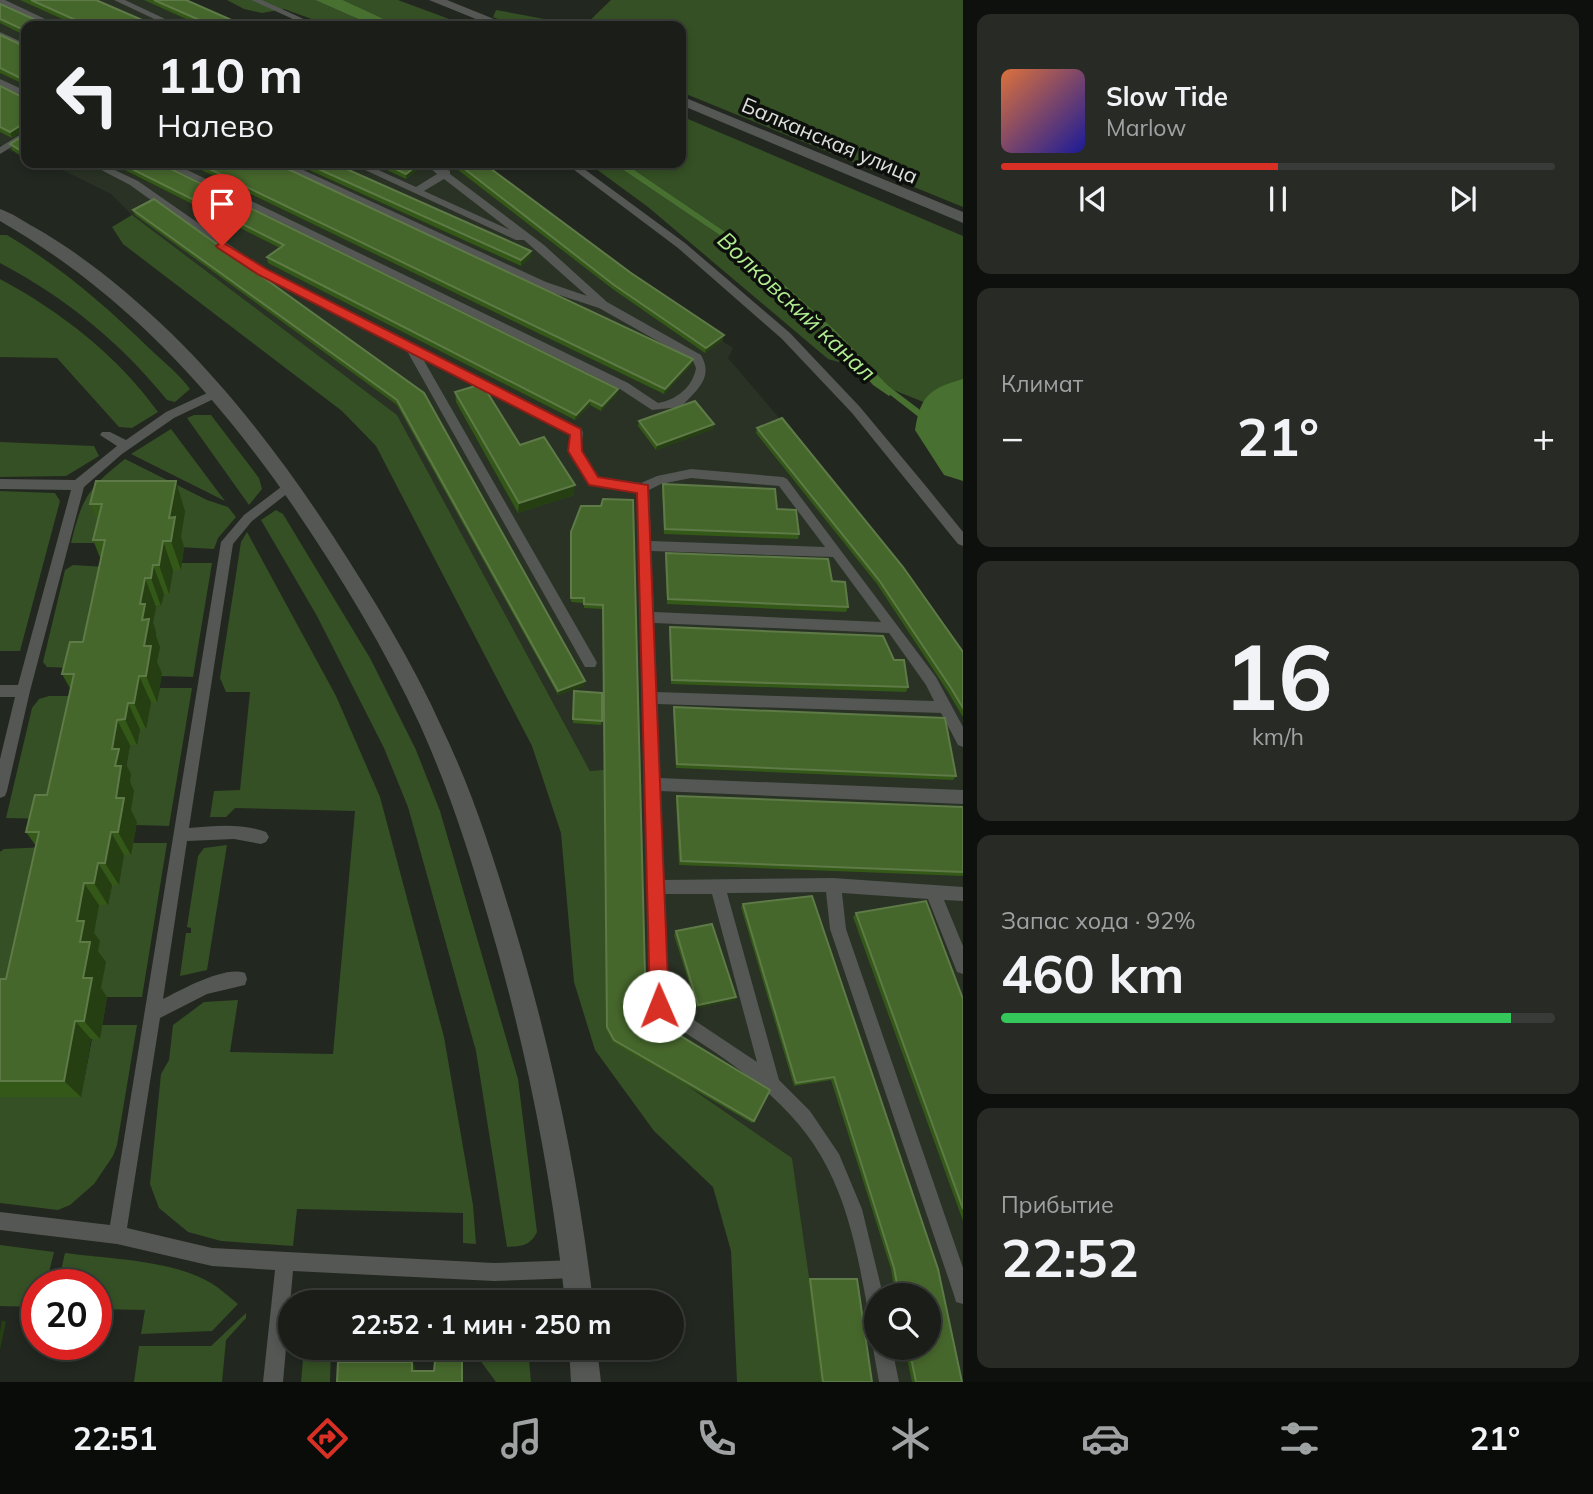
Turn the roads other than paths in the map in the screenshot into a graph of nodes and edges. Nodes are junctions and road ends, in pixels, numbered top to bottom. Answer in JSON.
{"nodes":[{"id":1,"x":118,"y":0,"type":"edge"},
{"id":2,"x":255,"y":0,"type":"edge"},
{"id":3,"x":435,"y":0,"type":"edge"},
{"id":4,"x":0,"y":1,"type":"edge"},
{"id":5,"x":45,"y":21,"type":"edge"},
{"id":6,"x":165,"y":21,"type":"edge"},
{"id":7,"x":303,"y":21,"type":"edge"},
{"id":8,"x":491,"y":21,"type":"edge"},
{"id":9,"x":0,"y":35,"type":"edge"},
{"id":10,"x":21,"y":45,"type":"edge"},
{"id":11,"x":0,"y":82,"type":"edge"},
{"id":12,"x":21,"y":92,"type":"edge"},
{"id":13,"x":686,"y":102,"type":"edge"},
{"id":14,"x":21,"y":137,"type":"edge"},
{"id":15,"x":0,"y":151,"type":"edge"},
{"id":16,"x":103,"y":168,"type":"edge"},
{"id":17,"x":176,"y":168,"type":"edge"},
{"id":18,"x":291,"y":168,"type":"edge"},
{"id":19,"x":366,"y":168,"type":"edge"},
{"id":20,"x":438,"y":168,"type":"edge"},
{"id":21,"x":577,"y":168,"type":"edge"},
{"id":22,"x":446,"y":173,"type":"junction"},
{"id":23,"x":417,"y":191,"type":"junction"},
{"id":24,"x":1,"y":216,"type":"edge"},
{"id":25,"x":963,"y":218,"type":"edge"},
{"id":26,"x":540,"y":247,"type":"junction"},
{"id":27,"x":603,"y":305,"type":"junction"},
{"id":28,"x":412,"y":349,"type":"junction"},
{"id":29,"x":218,"y":392,"type":"junction"},
{"id":30,"x":106,"y":435,"type":"dead end"},
{"id":31,"x":127,"y":445,"type":"junction"},
{"id":32,"x":0,"y":484,"type":"edge"},
{"id":33,"x":78,"y":485,"type":"junction"},
{"id":34,"x":289,"y":486,"type":"junction"},
{"id":35,"x":643,"y":488,"type":"junction"},
{"id":36,"x":963,"y":541,"type":"edge"},
{"id":37,"x":644,"y":546,"type":"junction"},
{"id":38,"x":837,"y":552,"type":"junction"},
{"id":39,"x":646,"y":618,"type":"junction"},
{"id":40,"x":892,"y":628,"type":"junction"},
{"id":41,"x":590,"y":663,"type":"dead end"},
{"id":42,"x":0,"y":691,"type":"edge"},
{"id":43,"x":23,"y":691,"type":"junction"},
{"id":44,"x":649,"y":698,"type":"junction"},
{"id":45,"x":944,"y":707,"type":"junction"},
{"id":46,"x":963,"y":741,"type":"edge"},
{"id":47,"x":654,"y":783,"type":"junction"},
{"id":48,"x":0,"y":791,"type":"edge"},
{"id":49,"x":963,"y":797,"type":"edge"},
{"id":50,"x":181,"y":835,"type":"junction"},
{"id":51,"x":261,"y":836,"type":"dead end"},
{"id":52,"x":717,"y":885,"type":"junction"},
{"id":53,"x":833,"y":885,"type":"junction"},
{"id":54,"x":657,"y":887,"type":"junction"},
{"id":55,"x":934,"y":894,"type":"junction"},
{"id":56,"x":963,"y":894,"type":"edge"},
{"id":57,"x":963,"y":966,"type":"edge"},
{"id":58,"x":239,"y":979,"type":"dead end"},
{"id":59,"x":152,"y":1013,"type":"junction"},
{"id":60,"x":772,"y":1086,"type":"junction"},
{"id":61,"x":0,"y":1221,"type":"edge"},
{"id":62,"x":117,"y":1236,"type":"junction"},
{"id":63,"x":285,"y":1262,"type":"junction"},
{"id":64,"x":576,"y":1269,"type":"junction"},
{"id":65,"x":871,"y":1283,"type":"edge"},
{"id":66,"x":578,"y":1290,"type":"edge"},
{"id":67,"x":963,"y":1295,"type":"edge"},
{"id":68,"x":584,"y":1360,"type":"edge"},
{"id":69,"x":885,"y":1360,"type":"edge"},
{"id":70,"x":273,"y":1382,"type":"edge"},
{"id":71,"x":586,"y":1382,"type":"edge"},
{"id":72,"x":889,"y":1382,"type":"edge"}],
"edges":[{"from":1,"to":6,"type":"lane"},
{"from":2,"to":7,"type":"lane"},
{"from":3,"to":8,"type":"street"},
{"from":4,"to":5,"type":"lane"},
{"from":9,"to":10,"type":"lane"},
{"from":11,"to":12,"type":"lane"},
{"from":13,"to":25,"type":"street","name":"Балканская улица"},
{"from":14,"to":15,"type":"lane"},
{"from":16,"to":28,"type":"lane"},
{"from":17,"to":27,"type":"lane"},
{"from":18,"to":27,"type":"lane"},
{"from":19,"to":23,"type":"lane"},
{"from":20,"to":22,"type":"lane"},
{"from":21,"to":36,"type":"lane"},
{"from":22,"to":23,"type":"lane"},
{"from":22,"to":26,"type":"lane"},
{"from":23,"to":26,"type":"lane"},
{"from":24,"to":29,"type":"street"},
{"from":26,"to":27,"type":"lane"},
{"from":28,"to":35,"type":"lane"},
{"from":28,"to":41,"type":"lane"},
{"from":29,"to":31,"type":"lane"},
{"from":29,"to":34,"type":"street"},
{"from":30,"to":31,"type":"lane"},
{"from":31,"to":33,"type":"lane"},
{"from":32,"to":33,"type":"lane"},
{"from":33,"to":43,"type":"lane"},
{"from":34,"to":50,"type":"lane"},
{"from":34,"to":64,"type":"street"},
{"from":35,"to":37,"type":"lane"},
{"from":35,"to":38,"type":"lane"},
{"from":37,"to":38,"type":"lane"},
{"from":37,"to":39,"type":"lane"},
{"from":38,"to":40,"type":"lane"},
{"from":39,"to":40,"type":"lane"},
{"from":39,"to":44,"type":"lane"},
{"from":40,"to":45,"type":"lane"},
{"from":42,"to":43,"type":"lane"},
{"from":43,"to":48,"type":"lane"},
{"from":44,"to":45,"type":"lane"},
{"from":44,"to":47,"type":"lane"},
{"from":45,"to":46,"type":"lane"},
{"from":47,"to":49,"type":"lane"},
{"from":47,"to":54,"type":"lane"},
{"from":50,"to":51,"type":"lane"},
{"from":50,"to":59,"type":"lane"},
{"from":52,"to":53,"type":"lane"},
{"from":52,"to":54,"type":"lane"},
{"from":52,"to":60,"type":"lane"},
{"from":53,"to":55,"type":"lane"},
{"from":53,"to":67,"type":"lane"},
{"from":54,"to":60,"type":"lane"},
{"from":55,"to":56,"type":"lane"},
{"from":55,"to":57,"type":"lane"},
{"from":58,"to":59,"type":"lane"},
{"from":59,"to":62,"type":"lane"},
{"from":60,"to":65,"type":"lane"},
{"from":61,"to":62,"type":"lane"},
{"from":62,"to":63,"type":"lane"},
{"from":63,"to":64,"type":"lane"},
{"from":63,"to":70,"type":"lane"},
{"from":64,"to":66,"type":"street"},
{"from":68,"to":71,"type":"street"},
{"from":69,"to":72,"type":"lane"}]}
